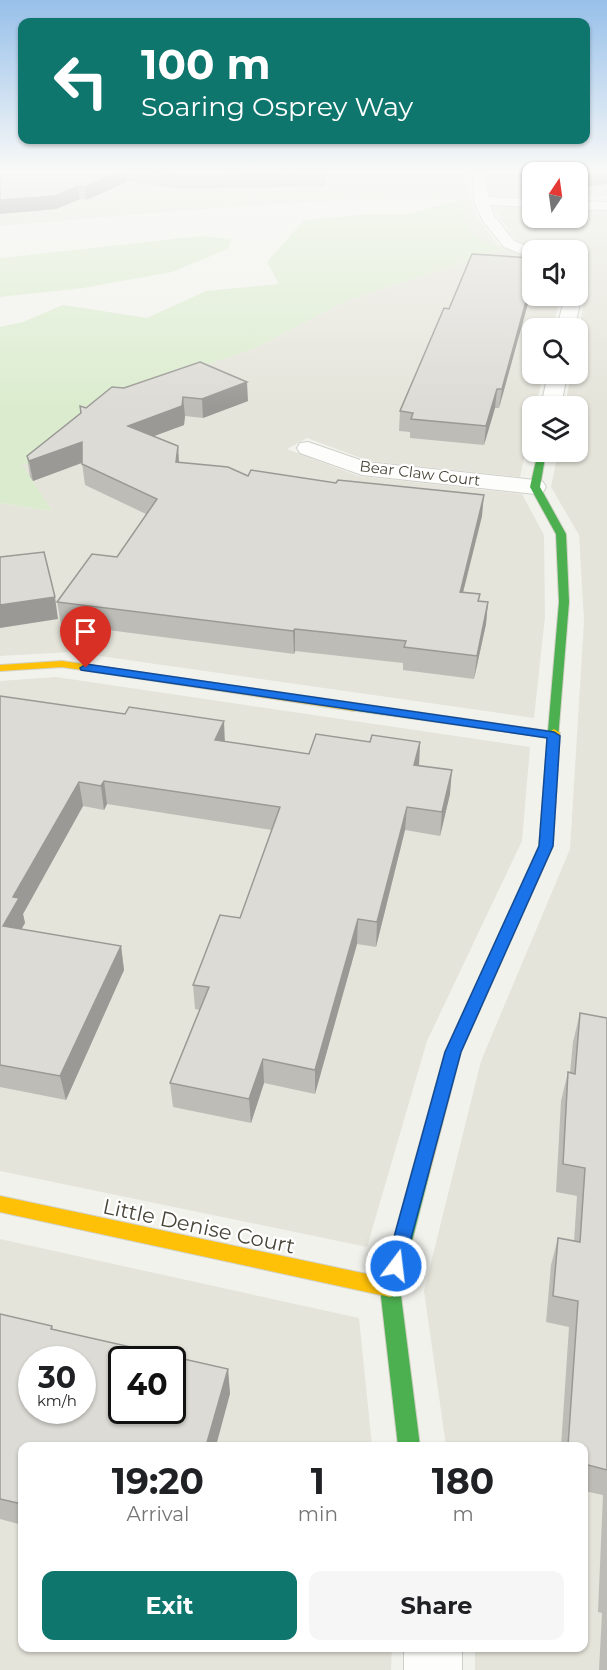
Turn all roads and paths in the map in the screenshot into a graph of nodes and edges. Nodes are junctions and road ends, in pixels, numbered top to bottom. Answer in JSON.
{"nodes":[{"id":1,"x":308,"y":448,"type":"dead end"},
{"id":2,"x":540,"y":462,"type":"edge"},
{"id":3,"x":535,"y":487,"type":"junction"},
{"id":4,"x":0,"y":668,"type":"edge"},
{"id":5,"x":554,"y":736,"type":"junction"},
{"id":6,"x":0,"y":1204,"type":"edge"},
{"id":7,"x":390,"y":1288,"type":"junction"},
{"id":8,"x":409,"y":1442,"type":"edge"},
{"id":9,"x":434,"y":1652,"type":"edge"},
{"id":10,"x":433,"y":1670,"type":"edge"}],
"edges":[{"from":1,"to":3,"type":"street","name":"Bear Claw Court"},
{"from":2,"to":3,"type":"street"},
{"from":3,"to":5,"type":"street"},
{"from":4,"to":5,"type":"street"},
{"from":5,"to":7,"type":"street"},
{"from":6,"to":7,"type":"street","name":"Little Denise Court"},
{"from":7,"to":8,"type":"street"},
{"from":9,"to":10,"type":"street"}]}
